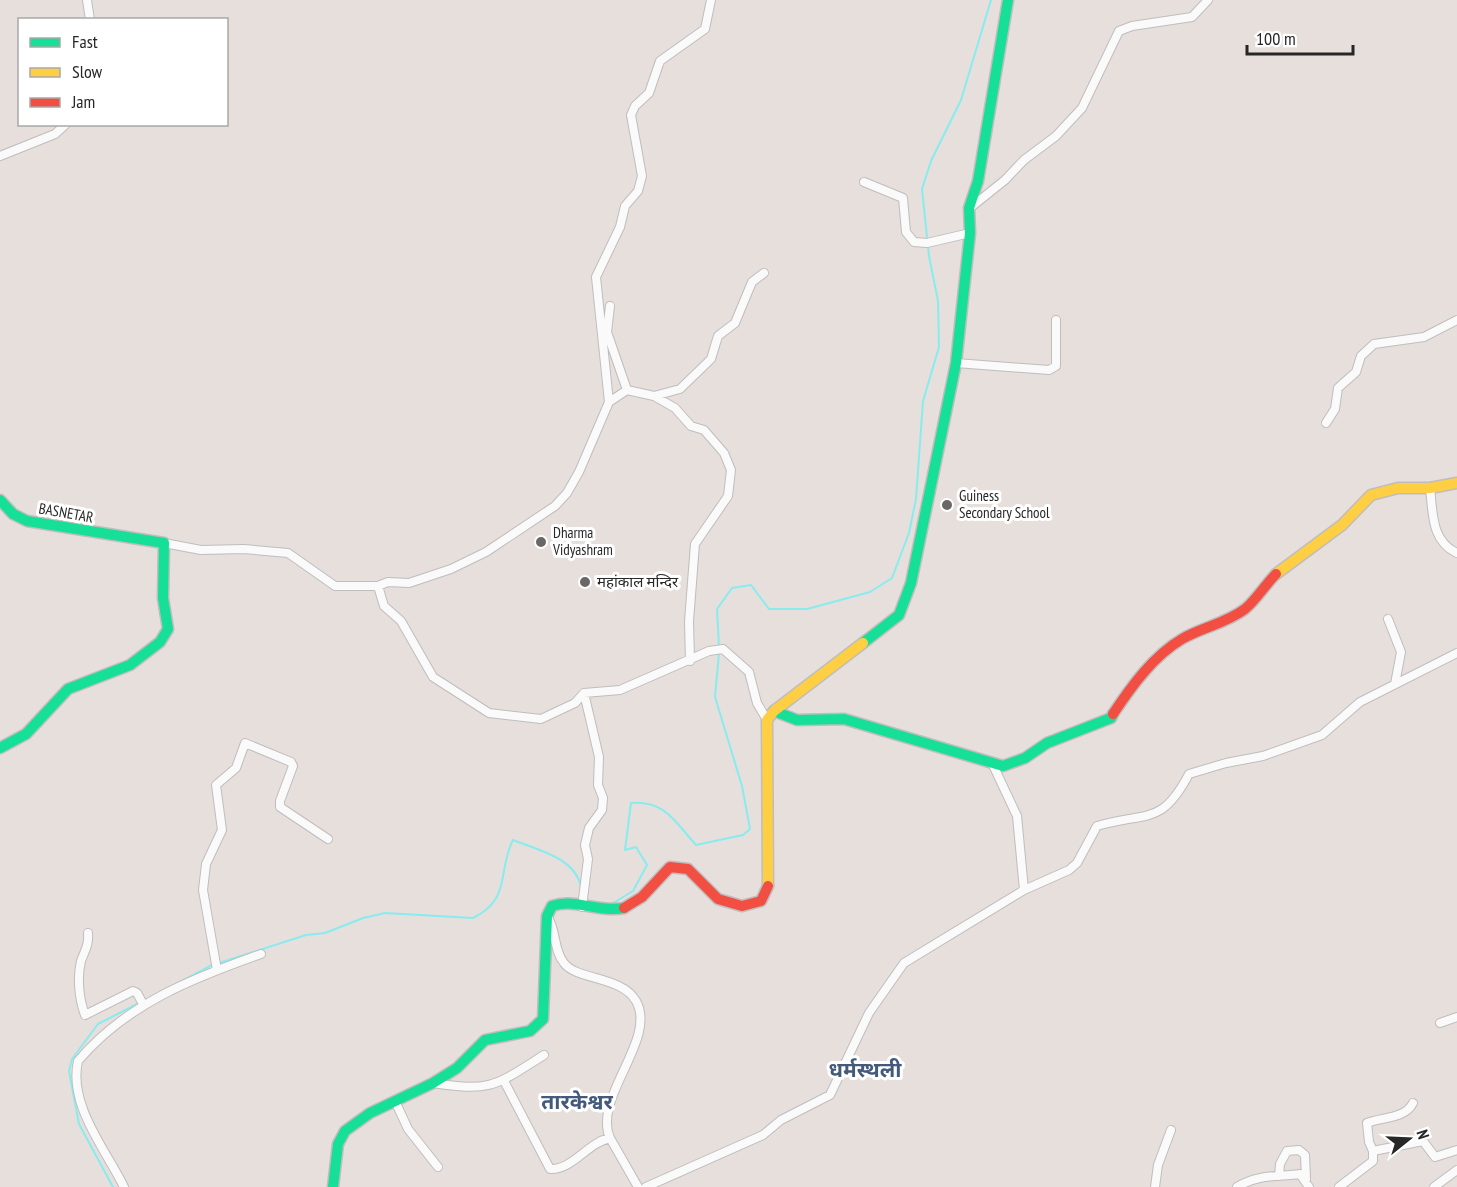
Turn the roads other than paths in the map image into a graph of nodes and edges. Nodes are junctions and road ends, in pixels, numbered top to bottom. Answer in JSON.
{"nodes":[{"id":1,"x":87,"y":0,"type":"edge"},
{"id":2,"x":711,"y":0,"type":"edge"},
{"id":3,"x":1008,"y":0,"type":"edge"},
{"id":4,"x":1208,"y":0,"type":"edge"},
{"id":5,"x":90,"y":18,"type":"edge"},
{"id":6,"x":64,"y":126,"type":"edge"},
{"id":7,"x":0,"y":156,"type":"edge"},
{"id":8,"x":864,"y":182,"type":"dead end"},
{"id":9,"x":969,"y":208,"type":"junction"},
{"id":10,"x":970,"y":232,"type":"junction"},
{"id":11,"x":764,"y":273,"type":"dead end"},
{"id":12,"x":610,"y":306,"type":"dead end"},
{"id":13,"x":1056,"y":320,"type":"dead end"},
{"id":14,"x":1457,"y":320,"type":"edge"},
{"id":15,"x":956,"y":363,"type":"junction"},
{"id":16,"x":627,"y":390,"type":"junction"},
{"id":17,"x":654,"y":396,"type":"junction"},
{"id":18,"x":609,"y":402,"type":"junction"},
{"id":19,"x":1326,"y":423,"type":"dead end"},
{"id":20,"x":1457,"y":483,"type":"edge"},
{"id":21,"x":1430,"y":488,"type":"junction"},
{"id":22,"x":0,"y":500,"type":"edge"},
{"id":23,"x":164,"y":543,"type":"junction"},
{"id":24,"x":1457,"y":553,"type":"edge"},
{"id":25,"x":378,"y":586,"type":"junction"},
{"id":26,"x":1388,"y":619,"type":"dead end"},
{"id":27,"x":1457,"y":653,"type":"edge"},
{"id":28,"x":690,"y":661,"type":"junction"},
{"id":29,"x":1395,"y":684,"type":"junction"},
{"id":30,"x":584,"y":693,"type":"junction"},
{"id":31,"x":770,"y":715,"type":"junction"},
{"id":32,"x":0,"y":748,"type":"edge"},
{"id":33,"x":993,"y":765,"type":"junction"},
{"id":34,"x":328,"y":839,"type":"dead end"},
{"id":35,"x":1024,"y":890,"type":"junction"},
{"id":36,"x":582,"y":903,"type":"junction"},
{"id":37,"x":547,"y":916,"type":"junction"},
{"id":38,"x":88,"y":933,"type":"dead end"},
{"id":39,"x":261,"y":954,"type":"dead end"},
{"id":40,"x":217,"y":970,"type":"junction"},
{"id":41,"x":142,"y":1004,"type":"junction"},
{"id":42,"x":1457,"y":1017,"type":"edge"},
{"id":43,"x":1440,"y":1023,"type":"dead end"},
{"id":44,"x":544,"y":1055,"type":"dead end"},
{"id":45,"x":504,"y":1081,"type":"junction"},
{"id":46,"x":433,"y":1083,"type":"junction"},
{"id":47,"x":395,"y":1101,"type":"junction"},
{"id":48,"x":1413,"y":1103,"type":"dead end"},
{"id":49,"x":1171,"y":1130,"type":"dead end"},
{"id":50,"x":610,"y":1138,"type":"junction"},
{"id":51,"x":1457,"y":1150,"type":"edge"},
{"id":52,"x":1374,"y":1151,"type":"junction"},
{"id":53,"x":438,"y":1167,"type":"dead end"},
{"id":54,"x":1457,"y":1170,"type":"edge"},
{"id":55,"x":1280,"y":1176,"type":"junction"},
{"id":56,"x":1307,"y":1183,"type":"edge"},
{"id":57,"x":124,"y":1187,"type":"edge"},
{"id":58,"x":333,"y":1187,"type":"edge"},
{"id":59,"x":638,"y":1187,"type":"edge"},
{"id":60,"x":646,"y":1187,"type":"edge"},
{"id":61,"x":1155,"y":1187,"type":"edge"},
{"id":62,"x":1238,"y":1187,"type":"edge"},
{"id":63,"x":1339,"y":1187,"type":"edge"},
{"id":64,"x":1434,"y":1187,"type":"edge"}],
"edges":[{"from":1,"to":5,"type":"street"},
{"from":2,"to":18,"type":"street"},
{"from":3,"to":9,"type":"street"},
{"from":4,"to":9,"type":"street"},
{"from":6,"to":7,"type":"street"},
{"from":8,"to":10,"type":"street"},
{"from":9,"to":10,"type":"street"},
{"from":10,"to":15,"type":"street"},
{"from":11,"to":17,"type":"street"},
{"from":12,"to":16,"type":"street"},
{"from":13,"to":15,"type":"street"},
{"from":14,"to":19,"type":"street"},
{"from":15,"to":31,"type":"street"},
{"from":16,"to":17,"type":"street"},
{"from":16,"to":18,"type":"street"},
{"from":17,"to":28,"type":"street"},
{"from":18,"to":25,"type":"street"},
{"from":20,"to":21,"type":"street"},
{"from":21,"to":24,"type":"street"},
{"from":21,"to":33,"type":"street"},
{"from":22,"to":23,"type":"street","name":"BASNETAR"},
{"from":23,"to":25,"type":"street"},
{"from":23,"to":32,"type":"street"},
{"from":25,"to":30,"type":"street"},
{"from":26,"to":29,"type":"street"},
{"from":27,"to":29,"type":"street"},
{"from":28,"to":30,"type":"street"},
{"from":28,"to":31,"type":"street"},
{"from":29,"to":35,"type":"street"},
{"from":30,"to":36,"type":"street"},
{"from":31,"to":33,"type":"street"},
{"from":31,"to":36,"type":"street"},
{"from":33,"to":35,"type":"street"},
{"from":34,"to":40,"type":"street"},
{"from":35,"to":60,"type":"street"},
{"from":36,"to":37,"type":"street"},
{"from":37,"to":46,"type":"street"},
{"from":37,"to":50,"type":"street"},
{"from":38,"to":41,"type":"street"},
{"from":39,"to":40,"type":"street"},
{"from":40,"to":41,"type":"street"},
{"from":41,"to":57,"type":"street"},
{"from":42,"to":43,"type":"street"},
{"from":44,"to":45,"type":"street"},
{"from":45,"to":46,"type":"street"},
{"from":45,"to":50,"type":"street"},
{"from":46,"to":47,"type":"street"},
{"from":47,"to":53,"type":"street"},
{"from":47,"to":58,"type":"street"},
{"from":48,"to":52,"type":"street"},
{"from":49,"to":61,"type":"street"},
{"from":50,"to":59,"type":"street"},
{"from":51,"to":52,"type":"street"},
{"from":52,"to":63,"type":"street"},
{"from":54,"to":64,"type":"street"},
{"from":55,"to":56,"type":"street"},
{"from":55,"to":56,"type":"street"},
{"from":55,"to":62,"type":"street"}]}
